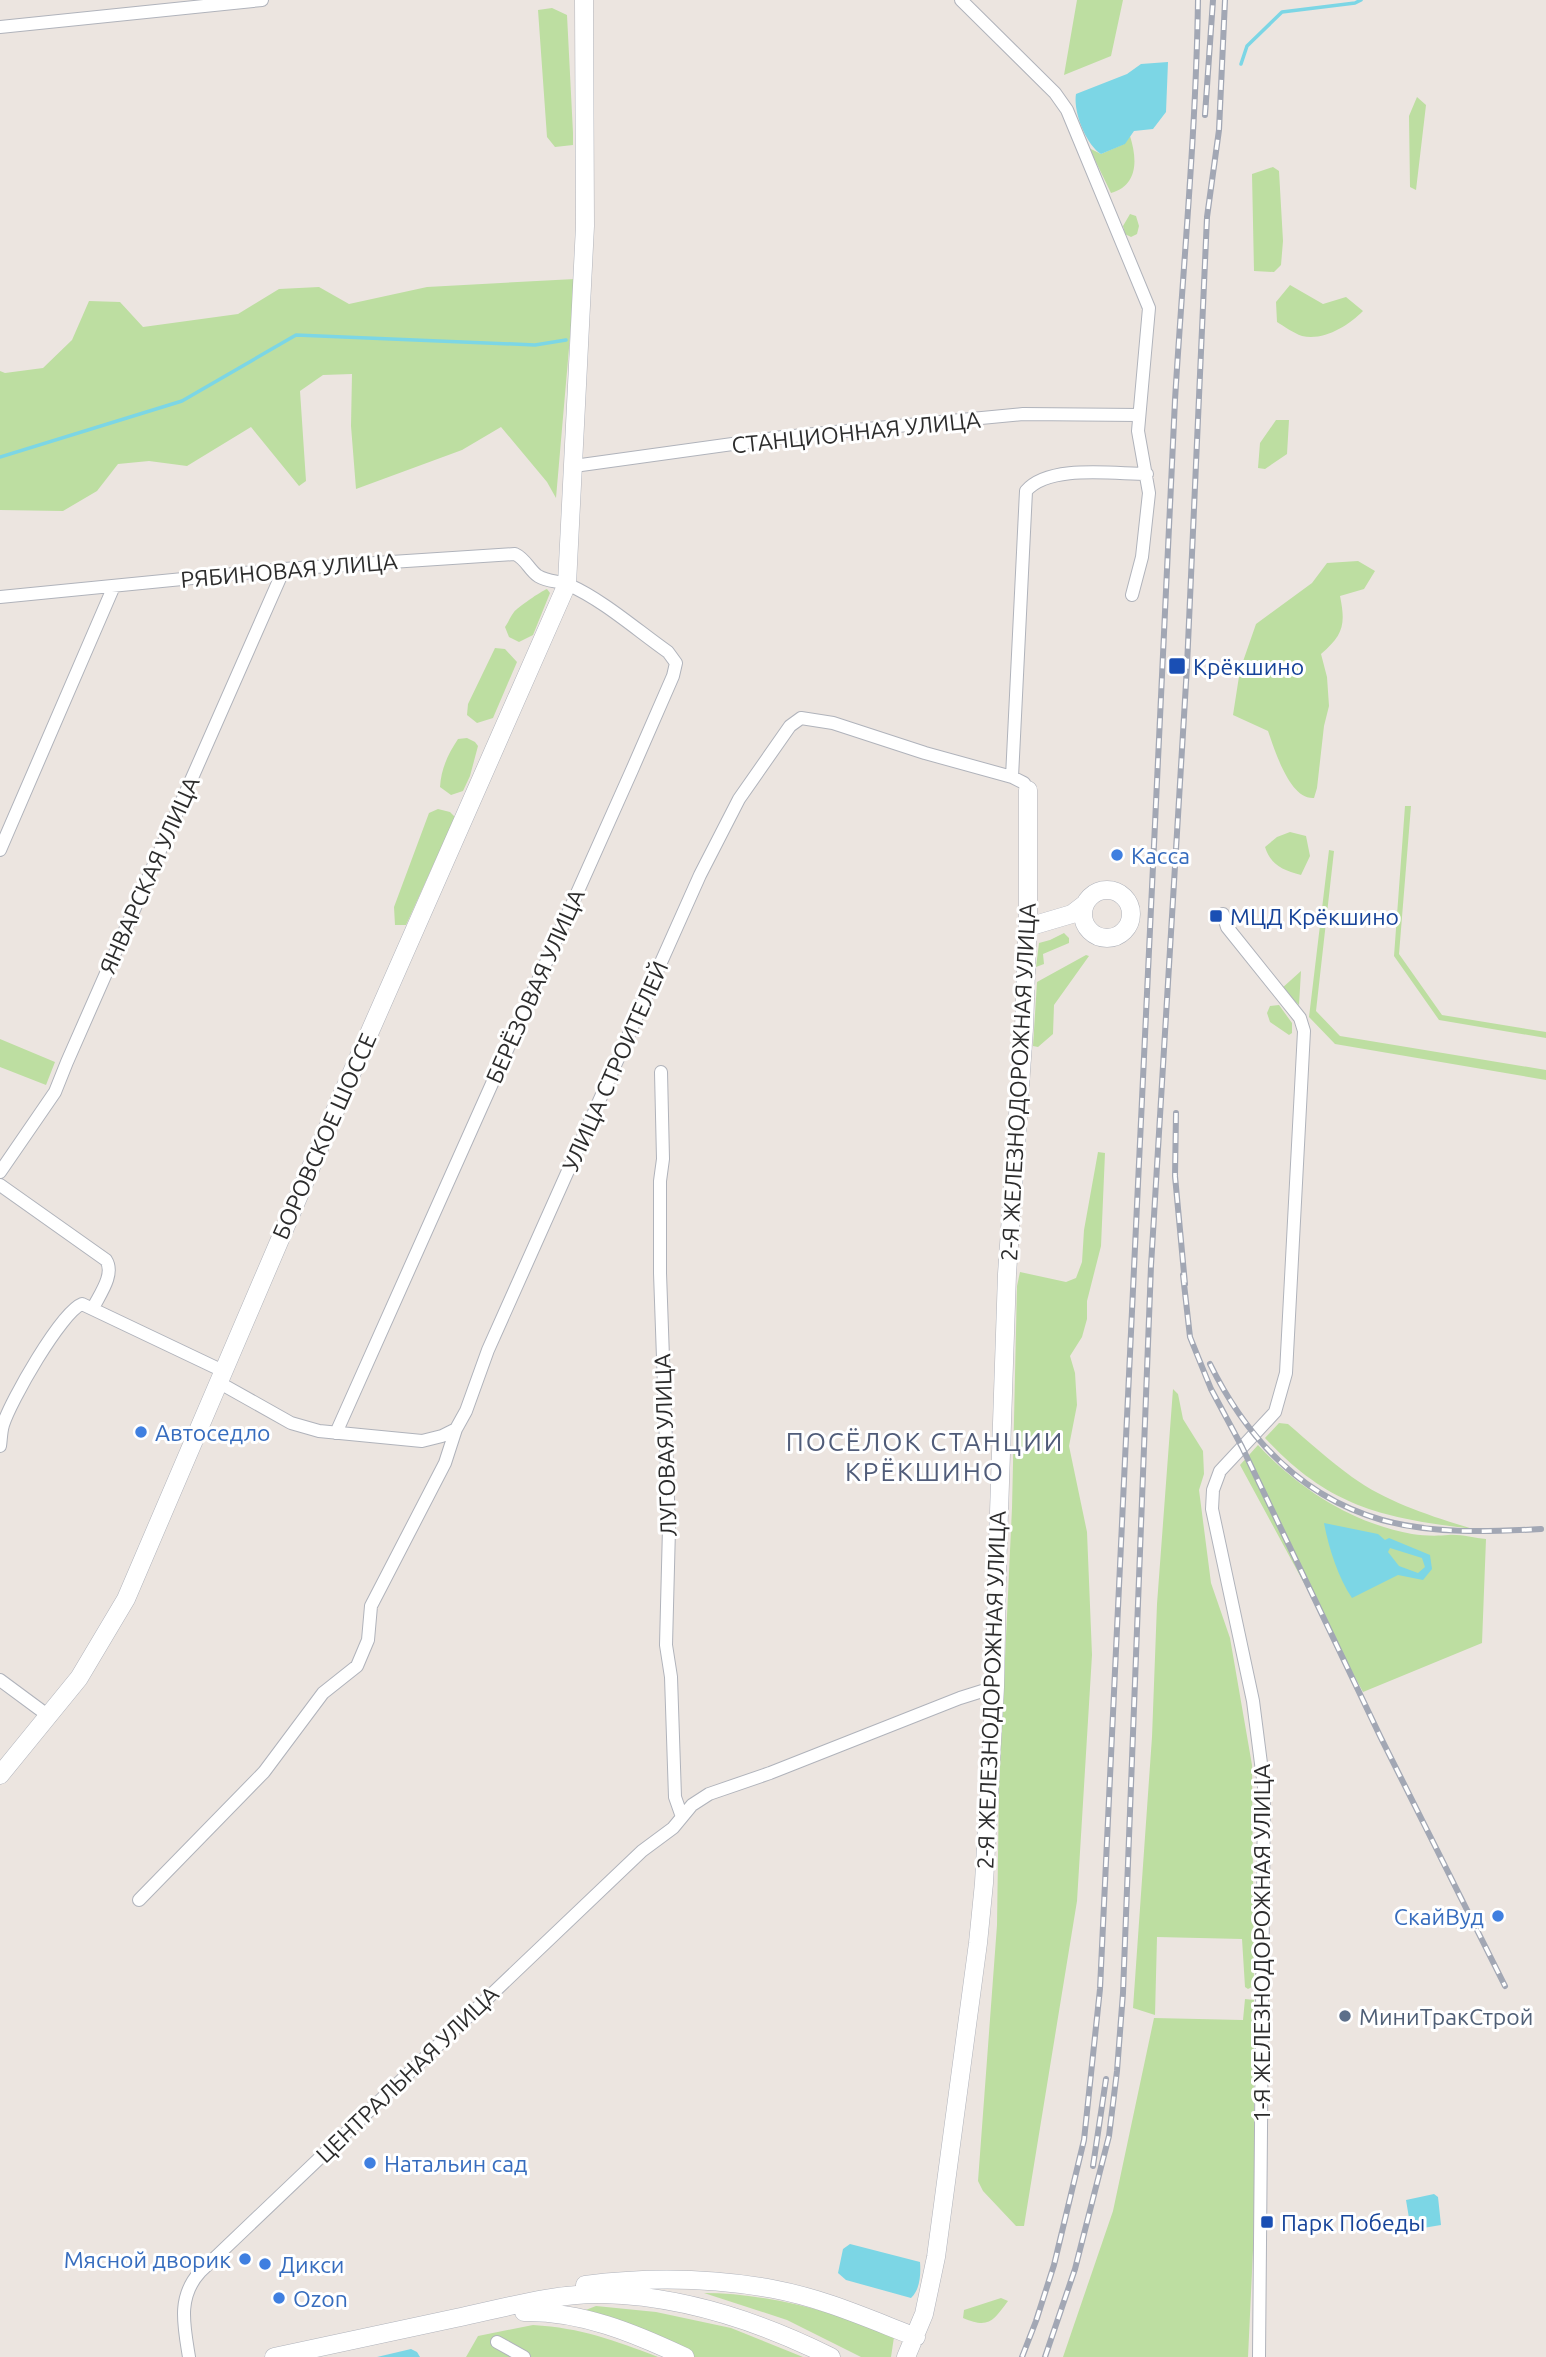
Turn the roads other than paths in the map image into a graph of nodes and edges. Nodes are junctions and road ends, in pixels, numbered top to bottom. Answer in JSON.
{"nodes":[{"id":1,"x":262,"y":0,"type":"edge"},
{"id":2,"x":583,"y":0,"type":"edge"},
{"id":3,"x":961,"y":0,"type":"edge"},
{"id":4,"x":0,"y":27,"type":"edge"},
{"id":5,"x":1139,"y":415,"type":"junction"},
{"id":6,"x":574,"y":466,"type":"junction"},
{"id":7,"x":1147,"y":474,"type":"junction"},
{"id":8,"x":284,"y":569,"type":"junction"},
{"id":9,"x":567,"y":584,"type":"junction"},
{"id":10,"x":114,"y":586,"type":"junction"},
{"id":11,"x":1132,"y":594,"type":"dead end"},
{"id":12,"x":0,"y":597,"type":"edge"},
{"id":13,"x":1012,"y":777,"type":"junction"},
{"id":14,"x":1028,"y":790,"type":"joint"},
{"id":15,"x":0,"y":850,"type":"edge"},
{"id":16,"x":1080,"y":913,"type":"dead end"},
{"id":17,"x":1223,"y":914,"type":"dead end"},
{"id":18,"x":1028,"y":927,"type":"junction"},
{"id":19,"x":661,"y":1072,"type":"dead end"},
{"id":20,"x":0,"y":1172,"type":"edge"},
{"id":21,"x":0,"y":1185,"type":"edge"},
{"id":22,"x":89,"y":1306,"type":"junction"},
{"id":23,"x":220,"y":1377,"type":"junction"},
{"id":24,"x":456,"y":1429,"type":"junction"},
{"id":25,"x":336,"y":1433,"type":"junction"},
{"id":26,"x":0,"y":1446,"type":"edge"},
{"id":27,"x":0,"y":1680,"type":"edge"},
{"id":28,"x":995,"y":1687,"type":"junction"},
{"id":29,"x":50,"y":1717,"type":"junction"},
{"id":30,"x":0,"y":1775,"type":"edge"},
{"id":31,"x":682,"y":1817,"type":"junction"},
{"id":32,"x":139,"y":1900,"type":"dead end"},
{"id":33,"x":447,"y":2320,"type":"junction"},
{"id":34,"x":916,"y":2337,"type":"junction"},
{"id":35,"x":497,"y":2342,"type":"dead end"},
{"id":36,"x":662,"y":2352,"type":"edge"},
{"id":37,"x":189,"y":2357,"type":"edge"},
{"id":38,"x":274,"y":2357,"type":"edge"},
{"id":39,"x":524,"y":2357,"type":"edge"},
{"id":40,"x":685,"y":2357,"type":"edge"},
{"id":41,"x":831,"y":2357,"type":"edge"},
{"id":42,"x":906,"y":2357,"type":"edge"},
{"id":43,"x":1259,"y":2357,"type":"edge"}],
"edges":[{"from":1,"to":4,"type":"street"},
{"from":2,"to":6,"type":"main road","name":"БОРОВСКОЕ ШОССЕ"},
{"from":3,"to":5,"type":"street"},
{"from":5,"to":6,"type":"street","name":"СТАНЦИОННАЯ УЛИЦА"},
{"from":5,"to":7,"type":"street"},
{"from":6,"to":9,"type":"main road","name":"БОРОВСКОЕ ШОССЕ"},
{"from":7,"to":11,"type":"street"},
{"from":7,"to":13,"type":"street"},
{"from":8,"to":9,"type":"street","name":"РЯБИНОВАЯ УЛИЦА"},
{"from":8,"to":10,"type":"street","name":"РЯБИНОВАЯ УЛИЦА"},
{"from":8,"to":20,"type":"street","name":"ЯНВАРСКАЯ УЛИЦА"},
{"from":9,"to":23,"type":"main road","name":"БОРОВСКОЕ ШОССЕ"},
{"from":9,"to":25,"type":"street","name":"БЕРЁЗОВАЯ УЛИЦА"},
{"from":10,"to":12,"type":"street","name":"РЯБИНОВАЯ УЛИЦА"},
{"from":10,"to":15,"type":"street"},
{"from":13,"to":14,"type":"street","name":"2-Я ЖЕЛЕЗНОДОРОЖНАЯ УЛИЦА"},
{"from":13,"to":24,"type":"street","name":"УЛИЦА СТРОИТЕЛЕЙ"},
{"from":14,"to":18,"type":"main road","name":"2-Я ЖЕЛЕЗНОДОРОЖНАЯ УЛИЦА"},
{"from":16,"to":18,"type":"main road"},
{"from":17,"to":43,"type":"street","name":"1-Я ЖЕЛЕЗНОДОРОЖНАЯ УЛИЦА"},
{"from":18,"to":28,"type":"main road","name":"2-Я ЖЕЛЕЗНОДОРОЖНАЯ УЛИЦА"},
{"from":19,"to":31,"type":"street","name":"ЛУГОВАЯ УЛИЦА"},
{"from":21,"to":22,"type":"street"},
{"from":22,"to":23,"type":"street"},
{"from":22,"to":26,"type":"street"},
{"from":23,"to":25,"type":"street"},
{"from":23,"to":29,"type":"main road","name":"БОРОВСКОЕ ШОССЕ"},
{"from":24,"to":25,"type":"street"},
{"from":24,"to":32,"type":"street","name":"УЛИЦА СТРОИТЕЛЕЙ"},
{"from":27,"to":29,"type":"street"},
{"from":28,"to":31,"type":"street","name":"ЦЕНТРАЛЬНАЯ УЛИЦА"},
{"from":28,"to":34,"type":"main road","name":"2-Я ЖЕЛЕЗНОДОРОЖНАЯ УЛИЦА"},
{"from":29,"to":30,"type":"main road","name":"БОРОВСКОЕ ШОССЕ"},
{"from":31,"to":37,"type":"street","name":"ЦЕНТРАЛЬНАЯ УЛИЦА"},
{"from":33,"to":34,"type":"main road"},
{"from":33,"to":36,"type":"main road"},
{"from":33,"to":38,"type":"main road"},
{"from":33,"to":41,"type":"main road"},
{"from":34,"to":42,"type":"main road","name":"2-Я ЖЕЛЕЗНОДОРОЖНАЯ УЛИЦА"},
{"from":35,"to":39,"type":"street"},
{"from":36,"to":40,"type":"main road"}]}
